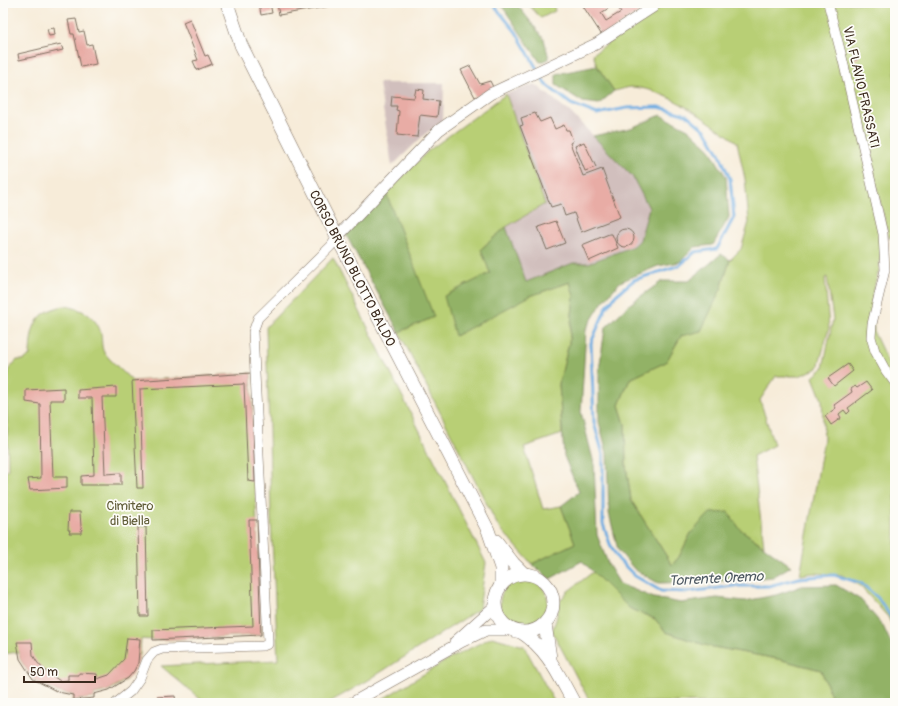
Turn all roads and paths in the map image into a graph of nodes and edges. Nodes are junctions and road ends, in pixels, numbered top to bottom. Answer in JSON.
{"nodes":[{"id":1,"x":227,"y":3,"type":"edge"},
{"id":2,"x":655,"y":3,"type":"edge"},
{"id":3,"x":828,"y":3,"type":"edge"},
{"id":4,"x":337,"y":237,"type":"junction"},
{"id":5,"x":895,"y":383,"type":"edge"},
{"id":6,"x":488,"y":530,"type":"junction"},
{"id":7,"x":523,"y":573,"type":"junction"},
{"id":8,"x":501,"y":584,"type":"junction"},
{"id":9,"x":495,"y":606,"type":"junction"},
{"id":10,"x":545,"y":624,"type":"junction"},
{"id":11,"x":516,"y":631,"type":"junction"},
{"id":12,"x":445,"y":652,"type":"junction"},
{"id":13,"x":550,"y":658,"type":"junction"},
{"id":14,"x":116,"y":703,"type":"edge"},
{"id":15,"x":352,"y":703,"type":"edge"},
{"id":16,"x":574,"y":703,"type":"edge"}],
"edges":[{"from":1,"to":4,"type":"main road","name":"CORSO BRUNO BLOTTO BALDO"},
{"from":2,"to":4,"type":"street"},
{"from":3,"to":5,"type":"street","name":"VIA FLAVIO FRASSATI"},
{"from":4,"to":6,"type":"main road","name":"CORSO BRUNO BLOTTO BALDO"},
{"from":4,"to":14,"type":"street"},
{"from":6,"to":7,"type":"main road","name":"CORSO BRUNO BLOTTO BALDO"},
{"from":6,"to":8,"type":"main road","name":"CORSO BRUNO BLOTTO BALDO"},
{"from":7,"to":8,"type":"main road"},
{"from":7,"to":10,"type":"main road"},
{"from":8,"to":9,"type":"main road"},
{"from":9,"to":11,"type":"main road"},
{"from":9,"to":12,"type":"street"},
{"from":10,"to":11,"type":"main road"},
{"from":10,"to":13,"type":"main road"},
{"from":11,"to":12,"type":"street"},
{"from":11,"to":13,"type":"main road"},
{"from":12,"to":15,"type":"street"},
{"from":13,"to":16,"type":"main road"}]}
